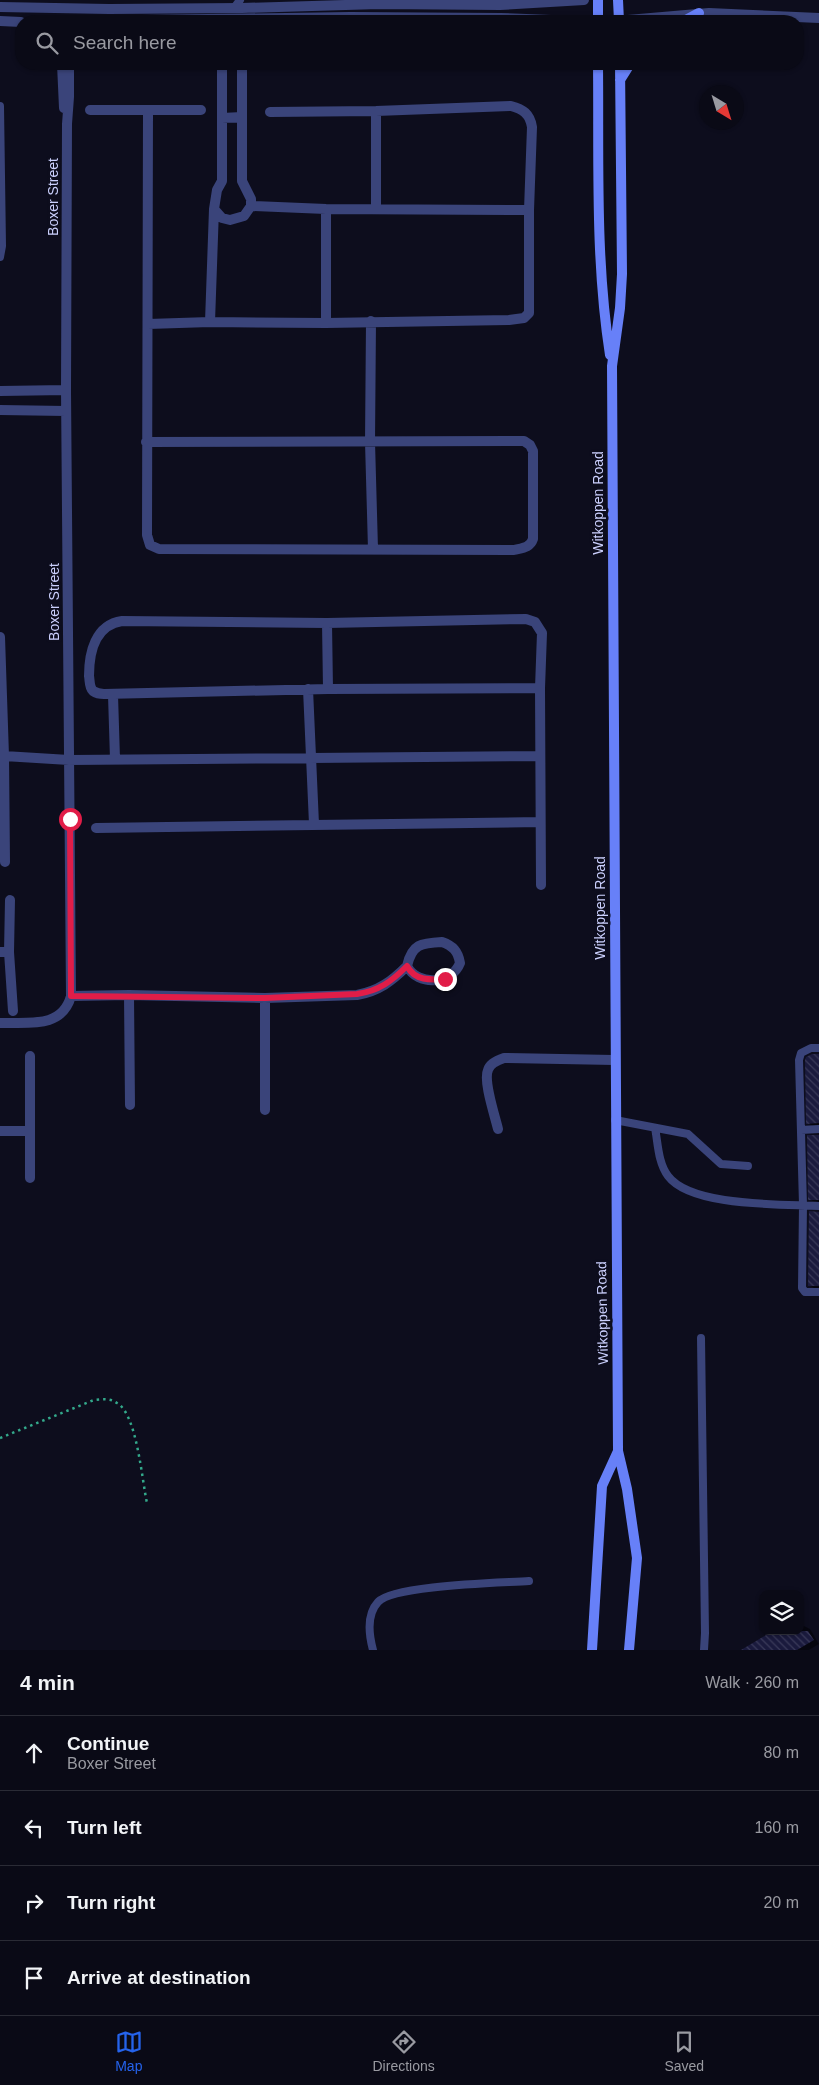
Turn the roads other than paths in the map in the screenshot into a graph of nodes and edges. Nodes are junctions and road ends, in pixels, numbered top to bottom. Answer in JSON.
{"nodes":[{"id":1,"x":584,"y":0,"type":"edge"},
{"id":2,"x":598,"y":0,"type":"edge"},
{"id":3,"x":618,"y":0,"type":"edge"},
{"id":4,"x":85,"y":4,"type":"edge"},
{"id":5,"x":0,"y":7,"type":"edge"},
{"id":6,"x":240,"y":11,"type":"edge"},
{"id":7,"x":699,"y":13,"type":"junction"},
{"id":8,"x":210,"y":15,"type":"edge"},
{"id":9,"x":225,"y":15,"type":"edge"},
{"id":10,"x":389,"y":15,"type":"edge"},
{"id":11,"x":598,"y":15,"type":"edge"},
{"id":12,"x":618,"y":15,"type":"edge"},
{"id":13,"x":679,"y":15,"type":"edge"},
{"id":14,"x":695,"y":15,"type":"edge"},
{"id":15,"x":747,"y":15,"type":"edge"},
{"id":16,"x":804,"y":17,"type":"edge"},
{"id":17,"x":819,"y":18,"type":"edge"},
{"id":18,"x":0,"y":22,"type":"edge"},
{"id":19,"x":15,"y":22,"type":"edge"},
{"id":20,"x":62,"y":70,"type":"edge"},
{"id":21,"x":69,"y":70,"type":"edge"},
{"id":22,"x":222,"y":70,"type":"edge"},
{"id":23,"x":242,"y":70,"type":"edge"},
{"id":24,"x":598,"y":70,"type":"edge"},
{"id":25,"x":620,"y":70,"type":"edge"},
{"id":26,"x":626,"y":70,"type":"edge"},
{"id":27,"x":620,"y":80,"type":"junction"},
{"id":28,"x":0,"y":106,"type":"edge"},
{"id":29,"x":90,"y":110,"type":"dead end"},
{"id":30,"x":148,"y":110,"type":"junction"},
{"id":31,"x":201,"y":110,"type":"dead end"},
{"id":32,"x":376,"y":111,"type":"junction"},
{"id":33,"x":270,"y":112,"type":"dead end"},
{"id":34,"x":242,"y":117,"type":"junction"},
{"id":35,"x":222,"y":118,"type":"junction"},
{"id":36,"x":67,"y":124,"type":"junction"},
{"id":37,"x":251,"y":206,"type":"junction"},
{"id":38,"x":214,"y":209,"type":"junction"},
{"id":39,"x":326,"y":209,"type":"junction"},
{"id":40,"x":376,"y":209,"type":"junction"},
{"id":41,"x":529,"y":210,"type":"junction"},
{"id":42,"x":0,"y":257,"type":"edge"},
{"id":43,"x":371,"y":321,"type":"junction"},
{"id":44,"x":210,"y":322,"type":"junction"},
{"id":45,"x":326,"y":323,"type":"junction"},
{"id":46,"x":148,"y":324,"type":"junction"},
{"id":47,"x":612,"y":366,"type":"junction"},
{"id":48,"x":66,"y":390,"type":"junction"},
{"id":49,"x":0,"y":391,"type":"edge"},
{"id":50,"x":0,"y":410,"type":"edge"},
{"id":51,"x":66,"y":411,"type":"junction"},
{"id":52,"x":146,"y":442,"type":"junction"},
{"id":53,"x":370,"y":442,"type":"junction"},
{"id":54,"x":374,"y":549,"type":"junction"},
{"id":55,"x":327,"y":623,"type":"junction"},
{"id":56,"x":0,"y":637,"type":"edge"},
{"id":57,"x":1,"y":663,"type":"edge"},
{"id":58,"x":540,"y":688,"type":"junction"},
{"id":59,"x":308,"y":689,"type":"junction"},
{"id":60,"x":328,"y":689,"type":"junction"},
{"id":61,"x":113,"y":694,"type":"junction"},
{"id":62,"x":4,"y":756,"type":"junction"},
{"id":63,"x":540,"y":756,"type":"junction"},
{"id":64,"x":311,"y":758,"type":"junction"},
{"id":65,"x":115,"y":759,"type":"junction"},
{"id":66,"x":69,"y":760,"type":"junction"},
{"id":67,"x":540,"y":822,"type":"junction"},
{"id":68,"x":314,"y":824,"type":"junction"},
{"id":69,"x":96,"y":828,"type":"dead end"},
{"id":70,"x":2,"y":845,"type":"edge"},
{"id":71,"x":5,"y":862,"type":"dead end"},
{"id":72,"x":541,"y":885,"type":"dead end"},
{"id":73,"x":10,"y":900,"type":"dead end"},
{"id":74,"x":5,"y":952,"type":"edge"},
{"id":75,"x":407,"y":966,"type":"junction"},
{"id":76,"x":129,"y":995,"type":"junction"},
{"id":77,"x":71,"y":996,"type":"junction"},
{"id":78,"x":265,"y":998,"type":"junction"},
{"id":79,"x":13,"y":1010,"type":"dead end"},
{"id":80,"x":0,"y":1023,"type":"edge"},
{"id":81,"x":819,"y":1048,"type":"edge"},
{"id":82,"x":30,"y":1056,"type":"dead end"},
{"id":83,"x":614,"y":1060,"type":"junction"},
{"id":84,"x":130,"y":1105,"type":"dead end"},
{"id":85,"x":265,"y":1110,"type":"dead end"},
{"id":86,"x":615,"y":1120,"type":"junction"},
{"id":87,"x":654,"y":1128,"type":"junction"},
{"id":88,"x":498,"y":1129,"type":"dead end"},
{"id":89,"x":819,"y":1129,"type":"edge"},
{"id":90,"x":801,"y":1130,"type":"junction"},
{"id":91,"x":0,"y":1131,"type":"edge"},
{"id":92,"x":30,"y":1131,"type":"junction"},
{"id":93,"x":748,"y":1166,"type":"dead end"},
{"id":94,"x":30,"y":1178,"type":"dead end"},
{"id":95,"x":803,"y":1205,"type":"junction"},
{"id":96,"x":819,"y":1206,"type":"edge"},
{"id":97,"x":819,"y":1292,"type":"edge"},
{"id":98,"x":701,"y":1338,"type":"dead end"},
{"id":99,"x":618,"y":1451,"type":"junction"},
{"id":100,"x":529,"y":1581,"type":"dead end"},
{"id":101,"x":373,"y":1650,"type":"edge"},
{"id":102,"x":592,"y":1650,"type":"edge"},
{"id":103,"x":629,"y":1650,"type":"edge"},
{"id":104,"x":704,"y":1650,"type":"edge"}],
"edges":[{"from":1,"to":6,"type":"street"},
{"from":2,"to":11,"type":"main road"},
{"from":3,"to":12,"type":"main road"},
{"from":4,"to":5,"type":"street"},
{"from":4,"to":8,"type":"street"},
{"from":6,"to":9,"type":"street"},
{"from":6,"to":10,"type":"street"},
{"from":7,"to":13,"type":"street"},
{"from":7,"to":14,"type":"main road"},
{"from":7,"to":15,"type":"street"},
{"from":16,"to":17,"type":"street"},
{"from":18,"to":19,"type":"street"},
{"from":20,"to":36,"type":"street","name":"Boxer Street"},
{"from":21,"to":36,"type":"street","name":"Boxer Street"},
{"from":22,"to":35,"type":"street"},
{"from":23,"to":34,"type":"street"},
{"from":24,"to":47,"type":"main road","name":"Witkoppen Road"},
{"from":25,"to":27,"type":"main road","name":"Witkoppen Road"},
{"from":26,"to":27,"type":"main road"},
{"from":27,"to":47,"type":"main road","name":"Witkoppen Road"},
{"from":28,"to":42,"type":"lane"},
{"from":29,"to":30,"type":"street"},
{"from":30,"to":31,"type":"street"},
{"from":30,"to":46,"type":"street"},
{"from":32,"to":33,"type":"street"},
{"from":32,"to":40,"type":"street"},
{"from":32,"to":41,"type":"street"},
{"from":34,"to":35,"type":"street"},
{"from":34,"to":37,"type":"street"},
{"from":35,"to":38,"type":"street"},
{"from":36,"to":48,"type":"street","name":"Boxer Street"},
{"from":37,"to":38,"type":"street"},
{"from":37,"to":39,"type":"street"},
{"from":38,"to":44,"type":"street"},
{"from":39,"to":40,"type":"street"},
{"from":39,"to":45,"type":"street"},
{"from":40,"to":41,"type":"street"},
{"from":41,"to":43,"type":"street"},
{"from":43,"to":45,"type":"street"},
{"from":43,"to":53,"type":"street"},
{"from":44,"to":45,"type":"street"},
{"from":44,"to":46,"type":"street"},
{"from":46,"to":52,"type":"street"},
{"from":47,"to":83,"type":"main road","name":"Witkoppen Road"},
{"from":48,"to":49,"type":"street"},
{"from":48,"to":51,"type":"street","name":"Boxer Street"},
{"from":50,"to":51,"type":"street"},
{"from":51,"to":66,"type":"street","name":"Boxer Street"},
{"from":52,"to":53,"type":"street"},
{"from":52,"to":54,"type":"street"},
{"from":53,"to":54,"type":"street"},
{"from":53,"to":54,"type":"street"},
{"from":55,"to":58,"type":"street"},
{"from":55,"to":60,"type":"street"},
{"from":55,"to":61,"type":"street"},
{"from":56,"to":57,"type":"street"},
{"from":57,"to":62,"type":"street"},
{"from":58,"to":60,"type":"street"},
{"from":58,"to":63,"type":"street"},
{"from":59,"to":60,"type":"street"},
{"from":59,"to":61,"type":"street"},
{"from":59,"to":64,"type":"street"},
{"from":61,"to":65,"type":"street"},
{"from":62,"to":66,"type":"street"},
{"from":62,"to":70,"type":"street"},
{"from":63,"to":64,"type":"street"},
{"from":63,"to":67,"type":"street"},
{"from":64,"to":65,"type":"street"},
{"from":64,"to":68,"type":"street"},
{"from":65,"to":66,"type":"street"},
{"from":66,"to":77,"type":"street","name":"Boxer Street"},
{"from":67,"to":68,"type":"street"},
{"from":67,"to":72,"type":"street"},
{"from":68,"to":69,"type":"street"},
{"from":70,"to":71,"type":"street"},
{"from":73,"to":74,"type":"street"},
{"from":74,"to":79,"type":"street"},
{"from":75,"to":75,"type":"street"},
{"from":75,"to":78,"type":"street"},
{"from":76,"to":77,"type":"street"},
{"from":76,"to":78,"type":"street"},
{"from":76,"to":84,"type":"street"},
{"from":77,"to":80,"type":"street"},
{"from":78,"to":85,"type":"street"},
{"from":81,"to":90,"type":"lane"},
{"from":82,"to":92,"type":"street"},
{"from":83,"to":86,"type":"main road","name":"Witkoppen Road"},
{"from":83,"to":88,"type":"street"},
{"from":86,"to":87,"type":"lane"},
{"from":86,"to":99,"type":"main road","name":"Witkoppen Road"},
{"from":87,"to":93,"type":"lane"},
{"from":87,"to":95,"type":"lane"},
{"from":89,"to":90,"type":"lane"},
{"from":90,"to":95,"type":"lane"},
{"from":91,"to":92,"type":"street"},
{"from":92,"to":94,"type":"street"},
{"from":95,"to":96,"type":"lane"},
{"from":95,"to":97,"type":"lane"},
{"from":98,"to":104,"type":"lane"},
{"from":99,"to":102,"type":"main road","name":"Witkoppen Road"},
{"from":99,"to":103,"type":"main road","name":"Witkoppen Road"},
{"from":100,"to":101,"type":"lane"}]}
